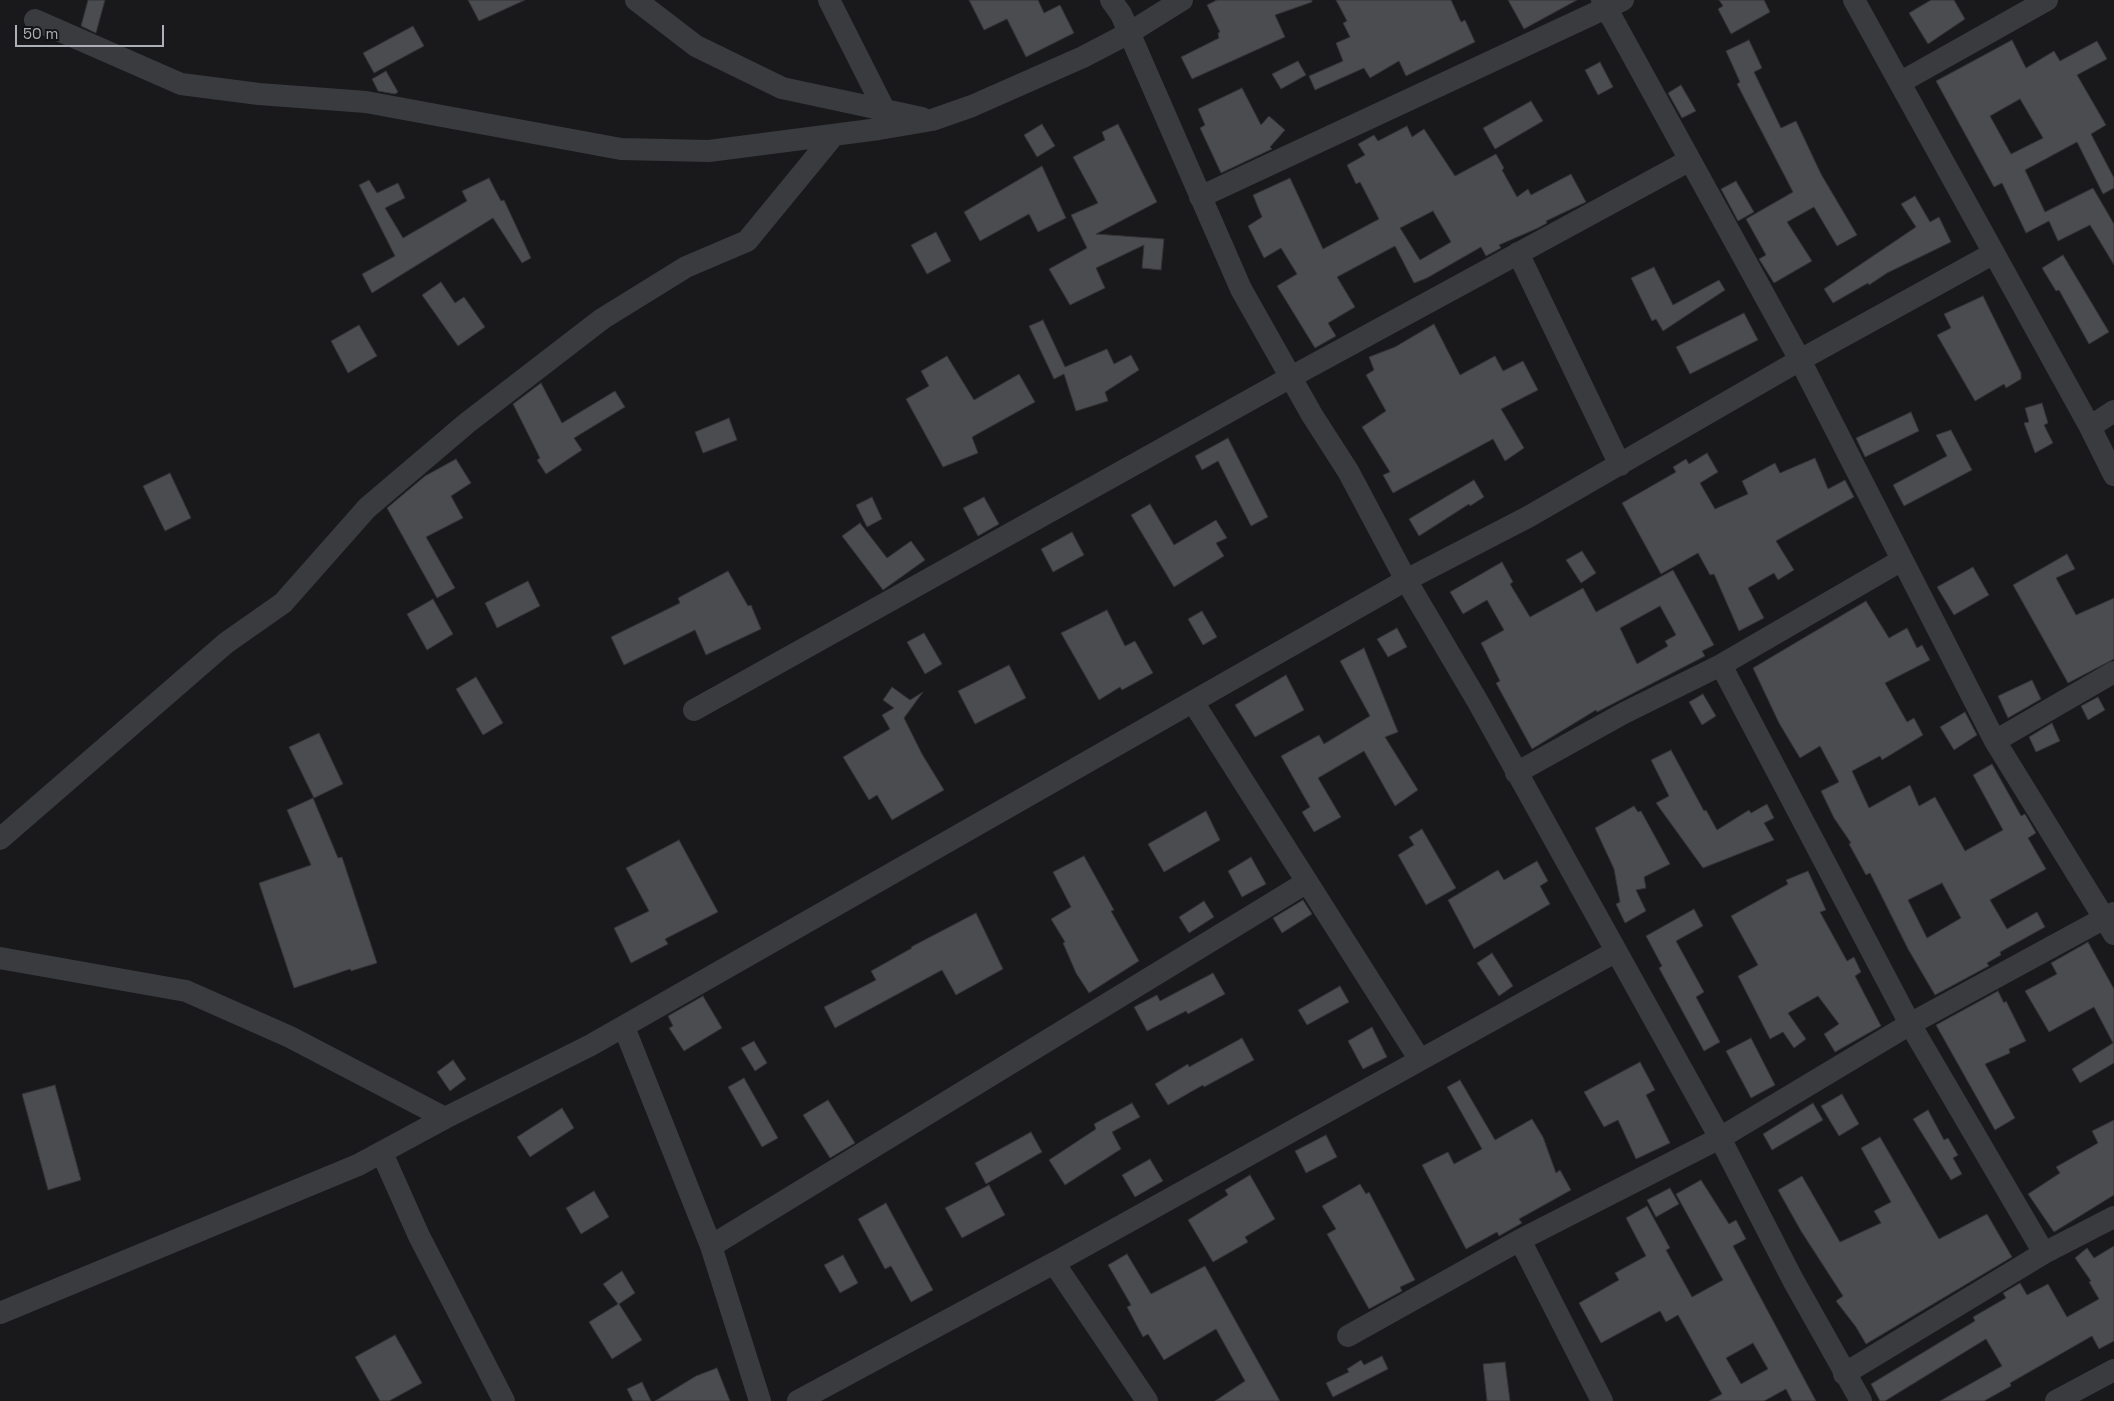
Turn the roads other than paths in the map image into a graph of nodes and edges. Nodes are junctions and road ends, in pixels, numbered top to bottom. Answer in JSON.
{"nodes":[{"id":1,"x":636,"y":0,"type":"edge"},
{"id":2,"x":830,"y":0,"type":"edge"},
{"id":3,"x":1111,"y":0,"type":"edge"},
{"id":4,"x":1182,"y":0,"type":"edge"},
{"id":5,"x":1854,"y":0,"type":"edge"},
{"id":6,"x":2048,"y":0,"type":"edge"},
{"id":7,"x":1611,"y":3,"type":"edge"},
{"id":8,"x":35,"y":20,"type":"dead end"},
{"id":9,"x":1129,"y":33,"type":"junction"},
{"id":10,"x":1901,"y":82,"type":"junction"},
{"id":11,"x":884,"y":109,"type":"junction"},
{"id":12,"x":932,"y":120,"type":"junction"},
{"id":13,"x":834,"y":135,"type":"junction"},
{"id":14,"x":1690,"y":160,"type":"junction"},
{"id":15,"x":1200,"y":197,"type":"junction"},
{"id":16,"x":1518,"y":253,"type":"junction"},
{"id":17,"x":1994,"y":253,"type":"junction"},
{"id":18,"x":1800,"y":360,"type":"junction"},
{"id":19,"x":1291,"y":377,"type":"junction"},
{"id":20,"x":2114,"y":411,"type":"edge"},
{"id":21,"x":2090,"y":426,"type":"junction"},
{"id":22,"x":1620,"y":465,"type":"junction"},
{"id":23,"x":2114,"y":475,"type":"edge"},
{"id":24,"x":1902,"y":560,"type":"junction"},
{"id":25,"x":1406,"y":580,"type":"junction"},
{"id":26,"x":1721,"y":665,"type":"junction"},
{"id":27,"x":2114,"y":672,"type":"edge"},
{"id":28,"x":1193,"y":702,"type":"junction"},
{"id":29,"x":694,"y":710,"type":"dead end"},
{"id":30,"x":1995,"y":741,"type":"junction"},
{"id":31,"x":1516,"y":773,"type":"junction"},
{"id":32,"x":0,"y":839,"type":"edge"},
{"id":33,"x":1307,"y":882,"type":"junction"},
{"id":34,"x":2111,"y":921,"type":"edge"},
{"id":35,"x":1616,"y":952,"type":"junction"},
{"id":36,"x":0,"y":958,"type":"edge"},
{"id":37,"x":1910,"y":1024,"type":"junction"},
{"id":38,"x":624,"y":1027,"type":"junction"},
{"id":39,"x":1420,"y":1060,"type":"junction"},
{"id":40,"x":445,"y":1118,"type":"junction"},
{"id":41,"x":1720,"y":1138,"type":"junction"},
{"id":42,"x":382,"y":1153,"type":"junction"},
{"id":43,"x":2114,"y":1217,"type":"edge"},
{"id":44,"x":1520,"y":1240,"type":"junction"},
{"id":45,"x":711,"y":1246,"type":"junction"},
{"id":46,"x":2044,"y":1253,"type":"junction"},
{"id":47,"x":1054,"y":1264,"type":"junction"},
{"id":48,"x":0,"y":1313,"type":"edge"},
{"id":49,"x":1348,"y":1336,"type":"dead end"},
{"id":50,"x":2114,"y":1370,"type":"edge"},
{"id":51,"x":1844,"y":1374,"type":"junction"},
{"id":52,"x":504,"y":1401,"type":"edge"},
{"id":53,"x":760,"y":1401,"type":"edge"},
{"id":54,"x":798,"y":1401,"type":"edge"},
{"id":55,"x":1148,"y":1401,"type":"edge"},
{"id":56,"x":1602,"y":1401,"type":"edge"},
{"id":57,"x":1861,"y":1401,"type":"edge"},
{"id":58,"x":2056,"y":1401,"type":"edge"}],
"edges":[{"from":1,"to":11,"type":"street"},
{"from":2,"to":11,"type":"street"},
{"from":3,"to":9,"type":"street"},
{"from":4,"to":9,"type":"street"},
{"from":5,"to":10,"type":"street"},
{"from":6,"to":10,"type":"street"},
{"from":7,"to":14,"type":"street"},
{"from":7,"to":15,"type":"street"},
{"from":8,"to":13,"type":"street"},
{"from":9,"to":12,"type":"street"},
{"from":9,"to":15,"type":"street"},
{"from":10,"to":17,"type":"street"},
{"from":11,"to":12,"type":"street"},
{"from":12,"to":13,"type":"street"},
{"from":13,"to":32,"type":"street"},
{"from":14,"to":16,"type":"street"},
{"from":14,"to":18,"type":"street"},
{"from":15,"to":19,"type":"street"},
{"from":16,"to":19,"type":"street"},
{"from":16,"to":22,"type":"street"},
{"from":17,"to":18,"type":"street"},
{"from":17,"to":21,"type":"street"},
{"from":18,"to":22,"type":"street"},
{"from":18,"to":24,"type":"street"},
{"from":19,"to":25,"type":"street"},
{"from":19,"to":29,"type":"street"},
{"from":20,"to":21,"type":"street"},
{"from":21,"to":23,"type":"street"},
{"from":22,"to":25,"type":"street"},
{"from":24,"to":26,"type":"street"},
{"from":24,"to":30,"type":"street"},
{"from":25,"to":28,"type":"street"},
{"from":25,"to":31,"type":"street"},
{"from":26,"to":31,"type":"street"},
{"from":26,"to":37,"type":"street"},
{"from":27,"to":30,"type":"street"},
{"from":28,"to":33,"type":"street"},
{"from":28,"to":38,"type":"street"},
{"from":30,"to":34,"type":"street"},
{"from":31,"to":35,"type":"street"},
{"from":33,"to":39,"type":"street"},
{"from":33,"to":45,"type":"street"},
{"from":34,"to":37,"type":"street"},
{"from":35,"to":39,"type":"street"},
{"from":35,"to":41,"type":"street"},
{"from":36,"to":40,"type":"street"},
{"from":37,"to":41,"type":"street"},
{"from":37,"to":46,"type":"street"},
{"from":38,"to":40,"type":"street"},
{"from":38,"to":45,"type":"street"},
{"from":39,"to":47,"type":"street"},
{"from":40,"to":42,"type":"street"},
{"from":41,"to":44,"type":"street"},
{"from":41,"to":51,"type":"street"},
{"from":42,"to":48,"type":"street"},
{"from":42,"to":52,"type":"street"},
{"from":43,"to":46,"type":"street"},
{"from":44,"to":49,"type":"street"},
{"from":44,"to":56,"type":"street"},
{"from":45,"to":53,"type":"street"},
{"from":46,"to":51,"type":"street"},
{"from":47,"to":54,"type":"street"},
{"from":47,"to":55,"type":"street"},
{"from":50,"to":58,"type":"street"},
{"from":51,"to":57,"type":"street"}]}
